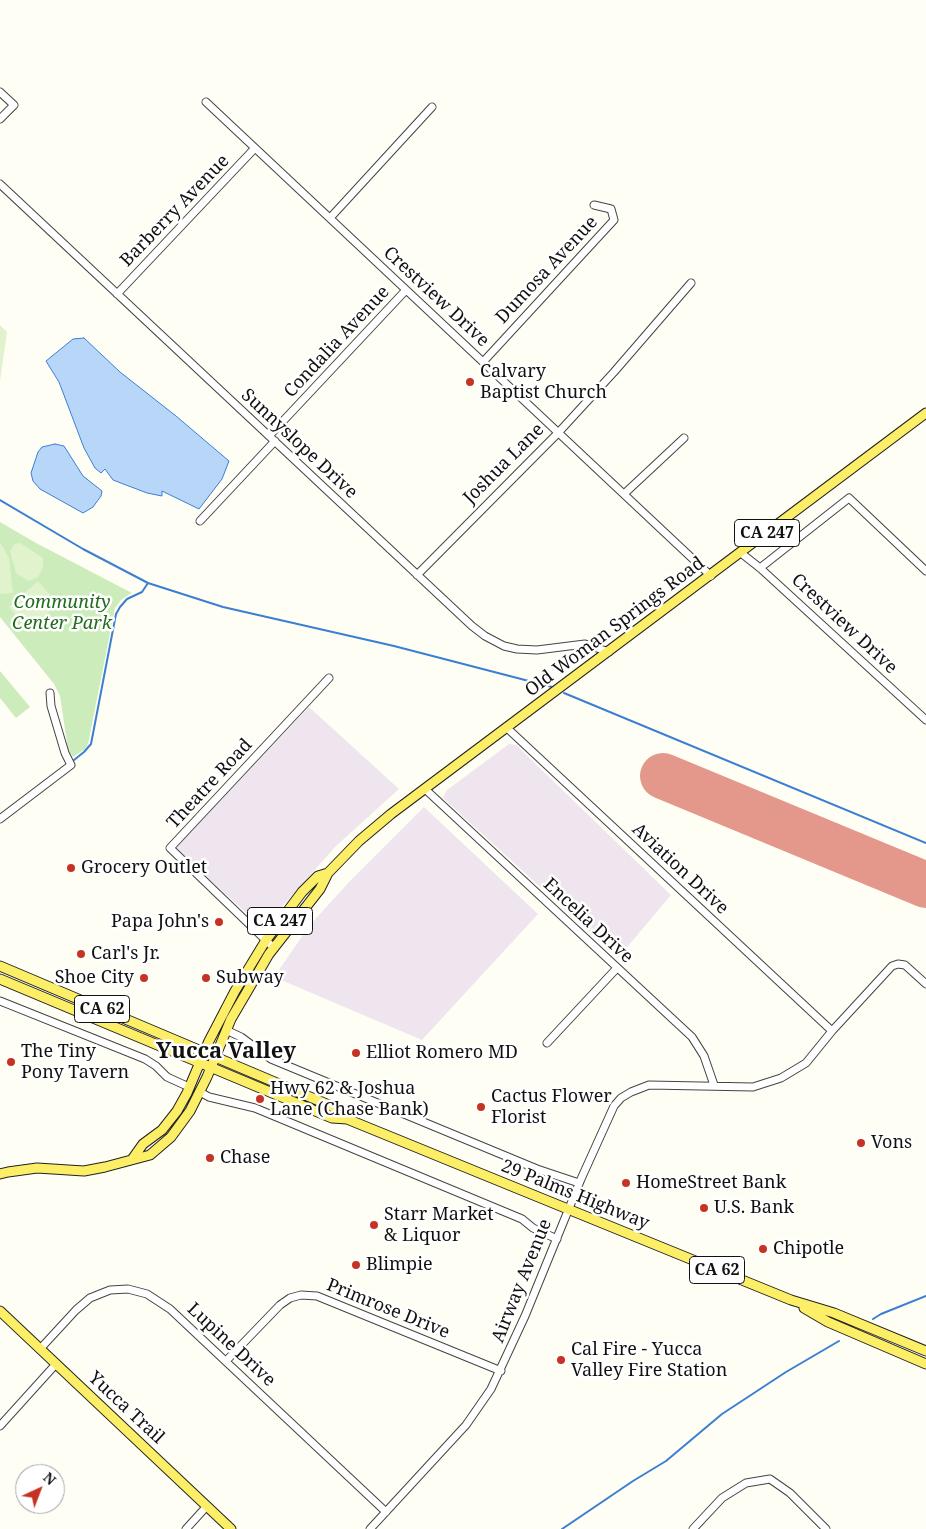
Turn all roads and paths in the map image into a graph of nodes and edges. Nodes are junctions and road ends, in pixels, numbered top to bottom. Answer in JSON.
{"nodes":[{"id":1,"x":0,"y":92,"type":"edge"},
{"id":2,"x":206,"y":102,"type":"dead end"},
{"id":3,"x":432,"y":108,"type":"dead end"},
{"id":4,"x":0,"y":119,"type":"edge"},
{"id":5,"x":255,"y":148,"type":"junction"},
{"id":6,"x":0,"y":184,"type":"edge"},
{"id":7,"x":594,"y":205,"type":"dead end"},
{"id":8,"x":330,"y":218,"type":"junction"},
{"id":9,"x":691,"y":283,"type":"dead end"},
{"id":10,"x":406,"y":290,"type":"junction"},
{"id":11,"x":117,"y":294,"type":"junction"},
{"id":12,"x":483,"y":362,"type":"junction"},
{"id":13,"x":926,"y":414,"type":"edge"},
{"id":14,"x":558,"y":433,"type":"junction"},
{"id":15,"x":272,"y":438,"type":"junction"},
{"id":16,"x":684,"y":438,"type":"dead end"},
{"id":17,"x":624,"y":494,"type":"junction"},
{"id":18,"x":200,"y":521,"type":"dead end"},
{"id":19,"x":741,"y":553,"type":"junction"},
{"id":20,"x":760,"y":568,"type":"junction"},
{"id":21,"x":926,"y":570,"type":"edge"},
{"id":22,"x":417,"y":575,"type":"junction"},
{"id":23,"x":711,"y":576,"type":"junction"},
{"id":24,"x":609,"y":652,"type":"junction"},
{"id":25,"x":328,"y":678,"type":"dead end"},
{"id":26,"x":50,"y":693,"type":"dead end"},
{"id":27,"x":926,"y":720,"type":"edge"},
{"id":28,"x":507,"y":728,"type":"junction"},
{"id":29,"x":425,"y":790,"type":"junction"},
{"id":30,"x":0,"y":819,"type":"edge"},
{"id":31,"x":328,"y":872,"type":"junction"},
{"id":32,"x":266,"y":940,"type":"junction"},
{"id":33,"x":274,"y":948,"type":"junction"},
{"id":34,"x":0,"y":966,"type":"edge"},
{"id":35,"x":617,"y":968,"type":"junction"},
{"id":36,"x":0,"y":979,"type":"edge"},
{"id":37,"x":926,"y":984,"type":"edge"},
{"id":38,"x":0,"y":1000,"type":"edge"},
{"id":39,"x":226,"y":1030,"type":"junction"},
{"id":40,"x":832,"y":1031,"type":"junction"},
{"id":41,"x":547,"y":1043,"type":"dead end"},
{"id":42,"x":205,"y":1052,"type":"junction"},
{"id":43,"x":214,"y":1056,"type":"junction"},
{"id":44,"x":200,"y":1064,"type":"junction"},
{"id":45,"x":210,"y":1068,"type":"junction"},
{"id":46,"x":714,"y":1086,"type":"junction"},
{"id":47,"x":190,"y":1087,"type":"junction"},
{"id":48,"x":200,"y":1092,"type":"junction"},
{"id":49,"x":347,"y":1119,"type":"junction"},
{"id":50,"x":133,"y":1158,"type":"junction"},
{"id":51,"x":0,"y":1174,"type":"edge"},
{"id":52,"x":579,"y":1183,"type":"junction"},
{"id":53,"x":567,"y":1209,"type":"junction"},
{"id":54,"x":557,"y":1239,"type":"junction"},
{"id":55,"x":790,"y":1300,"type":"junction"},
{"id":56,"x":0,"y":1311,"type":"edge"},
{"id":57,"x":40,"y":1349,"type":"junction"},
{"id":58,"x":926,"y":1351,"type":"edge"},
{"id":59,"x":226,"y":1361,"type":"junction"},
{"id":60,"x":56,"y":1364,"type":"junction"},
{"id":61,"x":926,"y":1364,"type":"edge"},
{"id":62,"x":500,"y":1371,"type":"junction"},
{"id":63,"x":0,"y":1426,"type":"edge"},
{"id":64,"x":207,"y":1506,"type":"junction"},
{"id":65,"x":386,"y":1512,"type":"junction"},
{"id":66,"x":186,"y":1529,"type":"edge"},
{"id":67,"x":231,"y":1529,"type":"edge"},
{"id":68,"x":370,"y":1529,"type":"edge"},
{"id":69,"x":694,"y":1529,"type":"edge"},
{"id":70,"x":826,"y":1529,"type":"edge"}],
"edges":[{"from":1,"to":4,"type":"street"},
{"from":2,"to":5,"type":"street","name":"Crestview Drive"},
{"from":3,"to":8,"type":"street"},
{"from":5,"to":8,"type":"street","name":"Crestview Drive"},
{"from":5,"to":11,"type":"street","name":"Barberry Avenue"},
{"from":6,"to":11,"type":"street","name":"Sunnyslope Drive"},
{"from":7,"to":12,"type":"street","name":"Dumosa Avenue"},
{"from":8,"to":10,"type":"street","name":"Crestview Drive"},
{"from":9,"to":14,"type":"street","name":"Joshua Lane"},
{"from":10,"to":12,"type":"street","name":"Crestview Drive"},
{"from":10,"to":15,"type":"street","name":"Condalia Avenue"},
{"from":11,"to":15,"type":"street","name":"Sunnyslope Drive"},
{"from":12,"to":14,"type":"street","name":"Crestview Drive"},
{"from":13,"to":19,"type":"main road","name":"Old Woman Springs Road","number":"CA 247"},
{"from":14,"to":17,"type":"street","name":"Crestview Drive"},
{"from":14,"to":22,"type":"street","name":"Joshua Lane"},
{"from":15,"to":18,"type":"street","name":"Condalia Avenue"},
{"from":15,"to":22,"type":"street","name":"Sunnyslope Drive"},
{"from":16,"to":17,"type":"street"},
{"from":17,"to":23,"type":"street","name":"Crestview Drive"},
{"from":19,"to":20,"type":"street","name":"Crestview Drive"},
{"from":19,"to":23,"type":"main road","name":"Old Woman Springs Road","number":"CA 247"},
{"from":20,"to":21,"type":"street"},
{"from":20,"to":27,"type":"street","name":"Crestview Drive"},
{"from":22,"to":24,"type":"street","name":"Sunnyslope Drive"},
{"from":23,"to":24,"type":"main road","name":"Old Woman Springs Road","number":"CA 247"},
{"from":24,"to":28,"type":"main road","name":"Old Woman Springs Road","number":"CA 247"},
{"from":25,"to":32,"type":"street","name":"Theatre Road"},
{"from":26,"to":30,"type":"street"},
{"from":28,"to":29,"type":"main road","name":"Old Woman Springs Road","number":"CA 247"},
{"from":28,"to":40,"type":"street","name":"Aviation Drive"},
{"from":29,"to":31,"type":"main road","name":"Old Woman Springs Road","number":"CA 247"},
{"from":29,"to":35,"type":"street","name":"Encelia Drive"},
{"from":31,"to":32,"type":"main road","name":"Old Woman Springs Road","number":"CA 247"},
{"from":31,"to":33,"type":"main road","name":"Old Woman Springs Road","number":"CA 247"},
{"from":32,"to":33,"type":"street","name":"Theatre Road"},
{"from":32,"to":42,"type":"main road","name":"Old Woman Springs Road","number":"CA 247"},
{"from":33,"to":39,"type":"main road","name":"Old Woman Springs Road","number":"CA 247"},
{"from":34,"to":42,"type":"main road","name":"29 Palms Highway","number":"CA 62"},
{"from":35,"to":41,"type":"street"},
{"from":35,"to":46,"type":"street","name":"Encelia Drive"},
{"from":36,"to":44,"type":"main road","name":"29 Palms Highway","number":"CA 62"},
{"from":37,"to":40,"type":"street","name":"Airway Avenue"},
{"from":38,"to":47,"type":"street"},
{"from":39,"to":43,"type":"main road","name":"Old Woman Springs Road","number":"CA 247"},
{"from":39,"to":52,"type":"street"},
{"from":40,"to":46,"type":"street","name":"Airway Avenue"},
{"from":42,"to":43,"type":"main road","name":"29 Palms Highway","number":"CA 62"},
{"from":42,"to":44,"type":"main road","name":"Old Woman Springs Road","number":"CA 247"},
{"from":43,"to":45,"type":"main road","name":"Old Woman Springs Road","number":"CA 247"},
{"from":43,"to":49,"type":"main road","name":"29 Palms Highway","number":"CA 62"},
{"from":44,"to":45,"type":"main road","name":"29 Palms Highway","number":"CA 62"},
{"from":44,"to":47,"type":"main road"},
{"from":45,"to":48,"type":"main road"},
{"from":45,"to":49,"type":"main road","name":"29 Palms Highway","number":"CA 62"},
{"from":46,"to":52,"type":"street","name":"Airway Avenue"},
{"from":47,"to":50,"type":"main road"},
{"from":48,"to":50,"type":"main road"},
{"from":48,"to":54,"type":"street"},
{"from":49,"to":53,"type":"main road","name":"29 Palms Highway","number":"CA 62"},
{"from":50,"to":51,"type":"main road"},
{"from":52,"to":53,"type":"street","name":"Airway Avenue"},
{"from":53,"to":54,"type":"street","name":"Airway Avenue"},
{"from":53,"to":55,"type":"main road","name":"29 Palms Highway","number":"CA 62"},
{"from":54,"to":62,"type":"street","name":"Airway Avenue"},
{"from":55,"to":58,"type":"main road","name":"29 Palms Highway","number":"CA 62"},
{"from":55,"to":61,"type":"main road","name":"29 Palms Highway","number":"CA 62"},
{"from":56,"to":57,"type":"main road","name":"Yucca Trail"},
{"from":57,"to":59,"type":"street","name":"Lupine Drive"},
{"from":57,"to":60,"type":"main road","name":"Yucca Trail"},
{"from":59,"to":62,"type":"street","name":"Primrose Drive"},
{"from":59,"to":65,"type":"street","name":"Lupine Drive"},
{"from":60,"to":63,"type":"street"},
{"from":60,"to":64,"type":"main road","name":"Yucca Trail"},
{"from":62,"to":65,"type":"street","name":"Airway Avenue"},
{"from":64,"to":66,"type":"street"},
{"from":64,"to":67,"type":"main road","name":"Yucca Trail"},
{"from":65,"to":68,"type":"street","name":"Airway Avenue"},
{"from":69,"to":70,"type":"street"}]}
